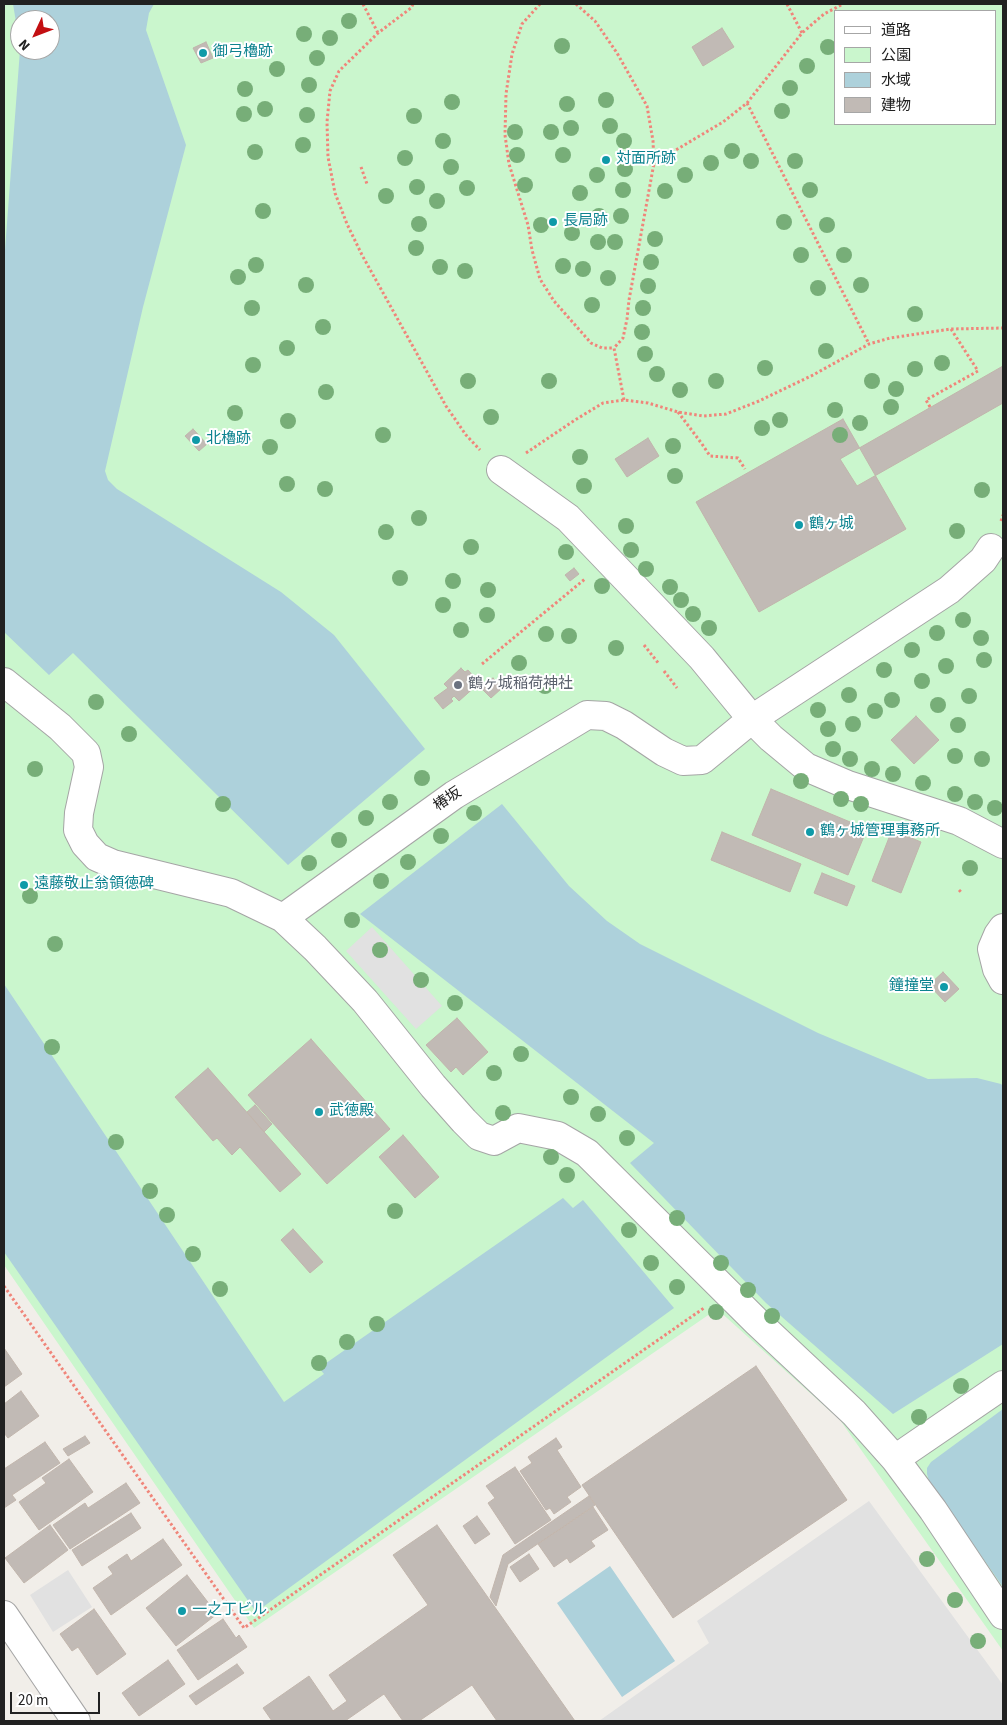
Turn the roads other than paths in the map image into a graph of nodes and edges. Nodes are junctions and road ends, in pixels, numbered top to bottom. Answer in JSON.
{"nodes":[{"id":1,"x":501,"y":470,"type":"road end"},
{"id":2,"x":991,"y":548,"type":"dead end"},
{"id":3,"x":4,"y":682,"type":"edge"},
{"id":4,"x":752,"y":719,"type":"junction"},
{"id":5,"x":1003,"y":844,"type":"edge"},
{"id":6,"x":284,"y":918,"type":"junction"},
{"id":7,"x":1003,"y":928,"type":"edge"},
{"id":8,"x":1003,"y":980,"type":"edge"},
{"id":9,"x":1003,"y":1385,"type":"edge"},
{"id":10,"x":895,"y":1459,"type":"junction"},
{"id":11,"x":4,"y":1615,"type":"edge"},
{"id":12,"x":1003,"y":1615,"type":"edge"},
{"id":13,"x":76,"y":1721,"type":"edge"}],
"edges":[{"from":1,"to":4,"type":"street"},
{"from":2,"to":4,"type":"street","name":"椿坂"},
{"from":3,"to":6,"type":"street"},
{"from":4,"to":5,"type":"street"},
{"from":4,"to":6,"type":"street","name":"椿坂"},
{"from":6,"to":10,"type":"street"},
{"from":7,"to":8,"type":"street"},
{"from":9,"to":10,"type":"street"},
{"from":10,"to":12,"type":"street"},
{"from":11,"to":13,"type":"street"}]}
